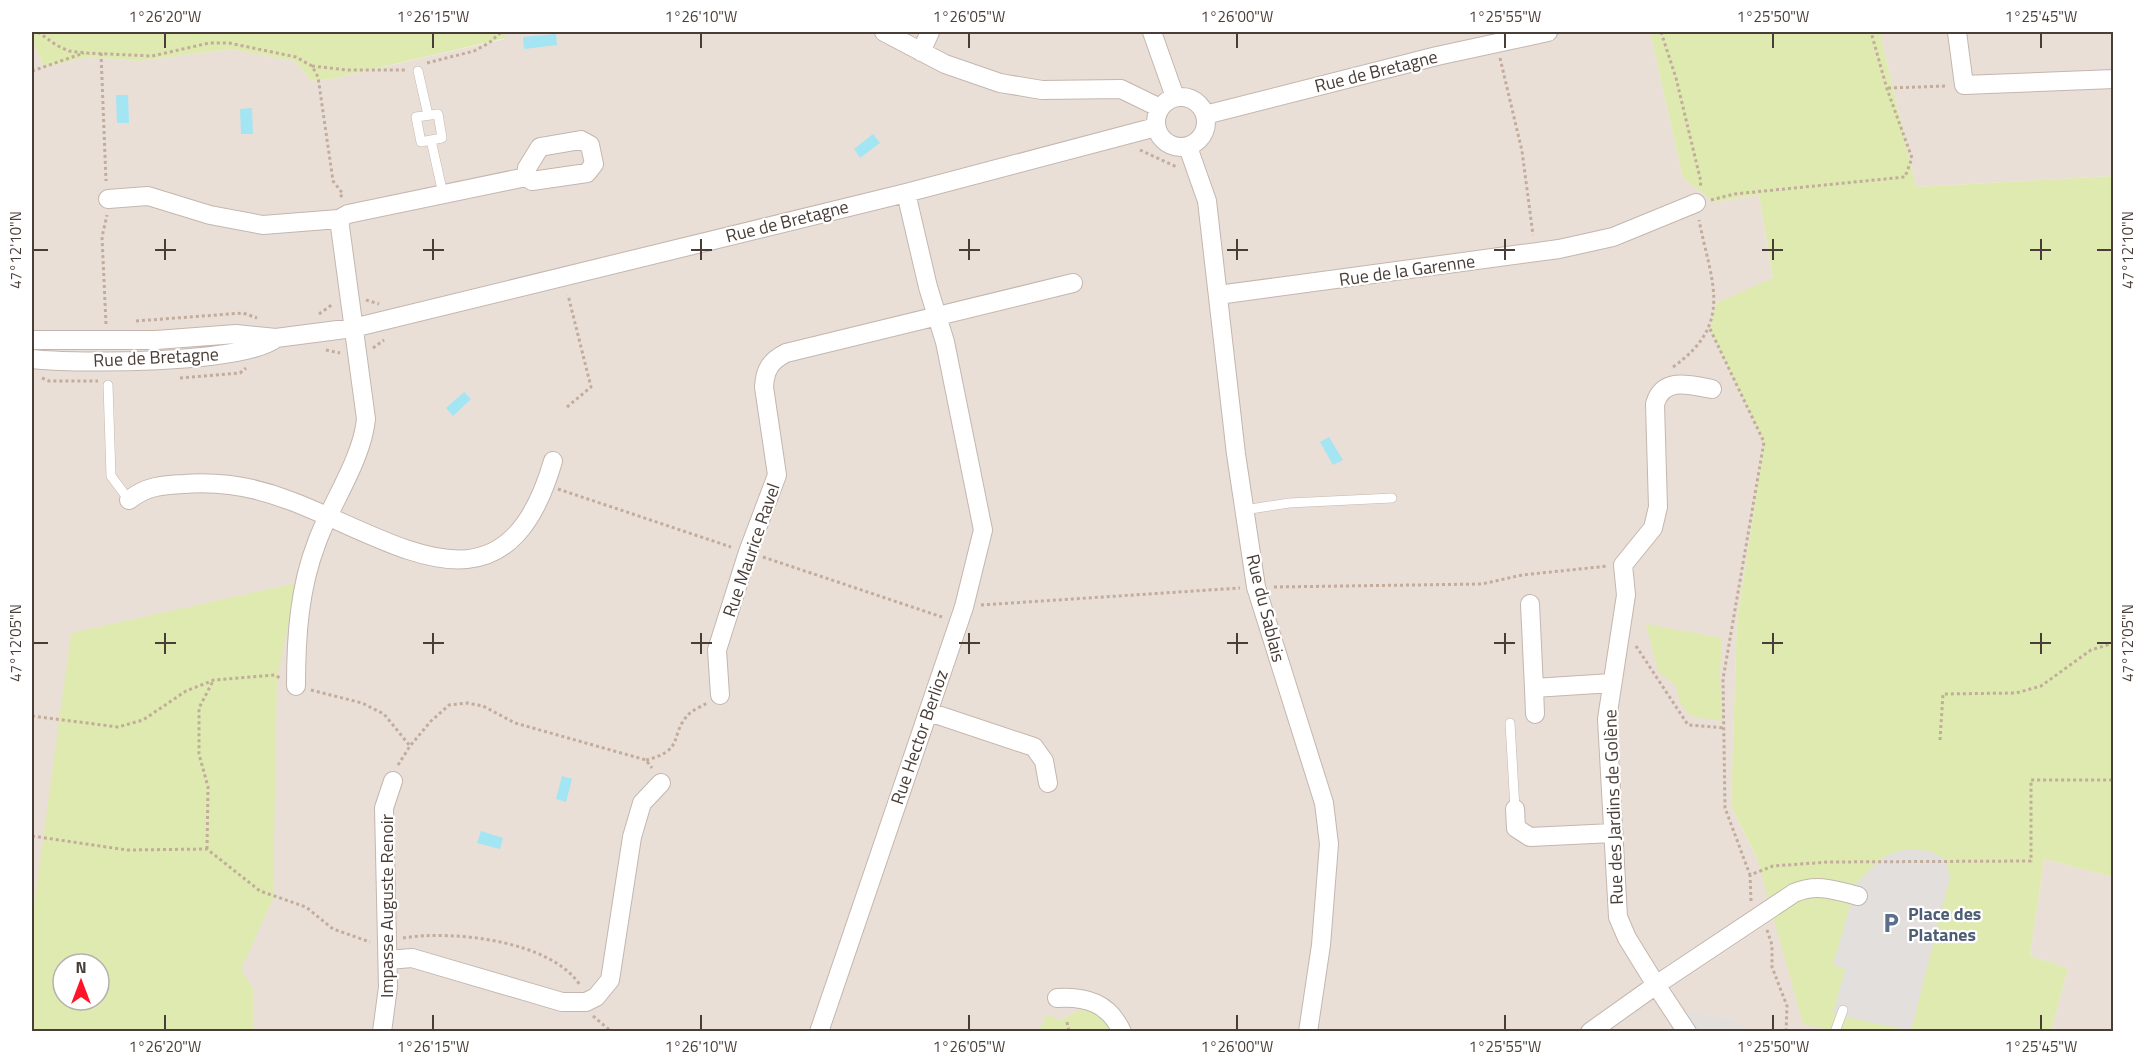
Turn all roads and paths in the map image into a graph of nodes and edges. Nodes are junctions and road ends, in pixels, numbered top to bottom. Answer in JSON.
{"nodes":[{"id":1,"x":38,"y":32,"type":"edge"},
{"id":2,"x":884,"y":32,"type":"edge"},
{"id":3,"x":930,"y":32,"type":"edge"},
{"id":4,"x":1152,"y":32,"type":"edge"},
{"id":5,"x":1548,"y":32,"type":"edge"},
{"id":6,"x":1661,"y":32,"type":"edge"},
{"id":7,"x":1871,"y":32,"type":"edge"},
{"id":8,"x":1957,"y":32,"type":"edge"},
{"id":9,"x":1497,"y":37,"type":"edge"},
{"id":10,"x":100,"y":52,"type":"junction"},
{"id":11,"x":921,"y":52,"type":"junction"},
{"id":12,"x":86,"y":53,"type":"junction"},
{"id":13,"x":32,"y":71,"type":"edge"},
{"id":14,"x":418,"y":71,"type":"dead end"},
{"id":15,"x":2114,"y":79,"type":"edge"},
{"id":16,"x":1964,"y":85,"type":"junction"},
{"id":17,"x":1887,"y":88,"type":"junction"},
{"id":18,"x":1175,"y":97,"type":"junction"},
{"id":19,"x":1160,"y":108,"type":"junction"},
{"id":20,"x":428,"y":115,"type":"junction"},
{"id":21,"x":1205,"y":115,"type":"junction"},
{"id":22,"x":1156,"y":127,"type":"junction"},
{"id":23,"x":431,"y":140,"type":"junction"},
{"id":24,"x":1188,"y":147,"type":"junction"},
{"id":25,"x":526,"y":177,"type":"dead end"},
{"id":26,"x":906,"y":193,"type":"junction"},
{"id":27,"x":443,"y":194,"type":"junction"},
{"id":28,"x":108,"y":200,"type":"junction"},
{"id":29,"x":1696,"y":203,"type":"junction"},
{"id":30,"x":339,"y":219,"type":"junction"},
{"id":31,"x":1535,"y":253,"type":"junction"},
{"id":32,"x":1073,"y":283,"type":"dead end"},
{"id":33,"x":568,"y":295,"type":"dead end"},
{"id":34,"x":1218,"y":295,"type":"junction"},
{"id":35,"x":936,"y":318,"type":"junction"},
{"id":36,"x":261,"y":319,"type":"dead end"},
{"id":37,"x":116,"y":321,"type":"dead end"},
{"id":38,"x":127,"y":321,"type":"dead end"},
{"id":39,"x":95,"y":322,"type":"dead end"},
{"id":40,"x":106,"y":322,"type":"junction"},
{"id":41,"x":353,"y":328,"type":"junction"},
{"id":42,"x":1710,"y":329,"type":"junction"},
{"id":43,"x":276,"y":338,"type":"junction"},
{"id":44,"x":32,"y":340,"type":"edge"},
{"id":45,"x":106,"y":341,"type":"junction"},
{"id":46,"x":32,"y":359,"type":"edge"},
{"id":47,"x":1664,"y":373,"type":"dead end"},
{"id":48,"x":108,"y":386,"type":"dead end"},
{"id":49,"x":1712,"y":389,"type":"dead end"},
{"id":50,"x":567,"y":407,"type":"dead end"},
{"id":51,"x":553,"y":461,"type":"dead end"},
{"id":52,"x":1392,"y":498,"type":"dead end"},
{"id":53,"x":129,"y":500,"type":"joint"},
{"id":54,"x":1244,"y":510,"type":"junction"},
{"id":55,"x":328,"y":516,"type":"junction"},
{"id":56,"x":1623,"y":565,"type":"junction"},
{"id":57,"x":1256,"y":587,"type":"junction"},
{"id":58,"x":1530,"y":604,"type":"dead end"},
{"id":59,"x":964,"y":607,"type":"junction"},
{"id":60,"x":1617,"y":640,"type":"junction"},
{"id":61,"x":2114,"y":642,"type":"edge"},
{"id":62,"x":214,"y":680,"type":"junction"},
{"id":63,"x":1612,"y":683,"type":"junction"},
{"id":64,"x":296,"y":686,"type":"junction"},
{"id":65,"x":1534,"y":687,"type":"junction"},
{"id":66,"x":720,"y":695,"type":"joint"},
{"id":67,"x":929,"y":712,"type":"junction"},
{"id":68,"x":1535,"y":714,"type":"dead end"},
{"id":69,"x":32,"y":717,"type":"edge"},
{"id":70,"x":1510,"y":723,"type":"dead end"},
{"id":71,"x":1724,"y":728,"type":"junction"},
{"id":72,"x":1940,"y":740,"type":"dead end"},
{"id":73,"x":410,"y":746,"type":"junction"},
{"id":74,"x":646,"y":760,"type":"junction"},
{"id":75,"x":2114,"y":780,"type":"edge"},
{"id":76,"x":393,"y":781,"type":"joint"},
{"id":77,"x":661,"y":783,"type":"joint"},
{"id":78,"x":1048,"y":783,"type":"dead end"},
{"id":79,"x":1515,"y":809,"type":"joint"},
{"id":80,"x":1612,"y":833,"type":"junction"},
{"id":81,"x":32,"y":836,"type":"edge"},
{"id":82,"x":207,"y":849,"type":"junction"},
{"id":83,"x":1750,"y":875,"type":"junction"},
{"id":84,"x":1858,"y":896,"type":"dead end"},
{"id":85,"x":1752,"y":904,"type":"dead end"},
{"id":86,"x":1763,"y":923,"type":"dead end"},
{"id":87,"x":387,"y":941,"type":"junction"},
{"id":88,"x":388,"y":960,"type":"junction"},
{"id":89,"x":1656,"y":985,"type":"junction"},
{"id":90,"x":1057,"y":998,"type":"dead end"},
{"id":91,"x":586,"y":1002,"type":"junction"},
{"id":92,"x":1844,"y":1010,"type":"dead end"},
{"id":93,"x":1067,"y":1022,"type":"dead end"},
{"id":94,"x":382,"y":1032,"type":"edge"},
{"id":95,"x":612,"y":1032,"type":"edge"},
{"id":96,"x":819,"y":1032,"type":"edge"},
{"id":97,"x":1069,"y":1032,"type":"edge"},
{"id":98,"x":1122,"y":1032,"type":"edge"},
{"id":99,"x":1308,"y":1032,"type":"edge"},
{"id":100,"x":1590,"y":1032,"type":"edge"},
{"id":101,"x":1687,"y":1032,"type":"edge"},
{"id":102,"x":1786,"y":1032,"type":"edge"},
{"id":103,"x":1835,"y":1032,"type":"edge"}],
"edges":[{"from":1,"to":12,"type":"path"},
{"from":2,"to":11,"type":"street"},
{"from":3,"to":11,"type":"street"},
{"from":4,"to":18,"type":"street"},
{"from":5,"to":9,"type":"street","name":"Rue de Bretagne"},
{"from":6,"to":29,"type":"path"},
{"from":7,"to":17,"type":"path"},
{"from":8,"to":16,"type":"street"},
{"from":9,"to":21,"type":"street","name":"Rue de Bretagne"},
{"from":9,"to":31,"type":"path"},
{"from":10,"to":12,"type":"path"},
{"from":10,"to":28,"type":"path"},
{"from":10,"to":30,"type":"path"},
{"from":11,"to":19,"type":"street"},
{"from":12,"to":13,"type":"path"},
{"from":14,"to":20,"type":"lane"},
{"from":15,"to":16,"type":"street"},
{"from":16,"to":17,"type":"path"},
{"from":17,"to":29,"type":"path"},
{"from":18,"to":19,"type":"street"},
{"from":18,"to":21,"type":"street"},
{"from":19,"to":22,"type":"street"},
{"from":20,"to":23,"type":"lane"},
{"from":20,"to":23,"type":"lane"},
{"from":21,"to":24,"type":"street"},
{"from":22,"to":24,"type":"street"},
{"from":22,"to":26,"type":"street","name":"Rue de Bretagne"},
{"from":23,"to":27,"type":"lane"},
{"from":24,"to":34,"type":"street","name":"Rue du Sablais"},
{"from":25,"to":27,"type":"street"},
{"from":26,"to":35,"type":"street","name":"Rue Hector Berlioz"},
{"from":26,"to":41,"type":"street","name":"Rue de Bretagne"},
{"from":27,"to":30,"type":"street"},
{"from":28,"to":30,"type":"street"},
{"from":28,"to":40,"type":"path"},
{"from":29,"to":31,"type":"street","name":"Rue de la Garenne"},
{"from":29,"to":42,"type":"path"},
{"from":30,"to":41,"type":"street"},
{"from":31,"to":34,"type":"street","name":"Rue de la Garenne"},
{"from":32,"to":35,"type":"street","name":"Rue Maurice Ravel"},
{"from":33,"to":50,"type":"path"},
{"from":34,"to":54,"type":"street","name":"Rue du Sablais"},
{"from":35,"to":59,"type":"street","name":"Rue Hector Berlioz"},
{"from":35,"to":66,"type":"street","name":"Rue Maurice Ravel"},
{"from":36,"to":38,"type":"path"},
{"from":37,"to":40,"type":"path"},
{"from":39,"to":40,"type":"path"},
{"from":40,"to":45,"type":"path"},
{"from":41,"to":43,"type":"street","name":"Rue de Bretagne"},
{"from":41,"to":55,"type":"street"},
{"from":42,"to":47,"type":"path"},
{"from":42,"to":71,"type":"path"},
{"from":43,"to":45,"type":"street","name":"Rue de Bretagne"},
{"from":43,"to":46,"type":"street","name":"Rue de Bretagne"},
{"from":44,"to":45,"type":"street","name":"Rue de Bretagne"},
{"from":48,"to":53,"type":"lane"},
{"from":49,"to":56,"type":"street"},
{"from":51,"to":55,"type":"street"},
{"from":52,"to":54,"type":"lane"},
{"from":53,"to":55,"type":"street"},
{"from":54,"to":57,"type":"street","name":"Rue du Sablais"},
{"from":55,"to":64,"type":"street"},
{"from":56,"to":57,"type":"path"},
{"from":56,"to":60,"type":"street","name":"Rue des Jardins de Golène"},
{"from":57,"to":59,"type":"path"},
{"from":57,"to":99,"type":"street","name":"Rue du Sablais"},
{"from":58,"to":65,"type":"street"},
{"from":59,"to":67,"type":"street","name":"Rue Hector Berlioz"},
{"from":60,"to":63,"type":"street","name":"Rue des Jardins de Golène"},
{"from":60,"to":71,"type":"path"},
{"from":61,"to":72,"type":"path"},
{"from":62,"to":64,"type":"path"},
{"from":62,"to":69,"type":"path"},
{"from":62,"to":82,"type":"path"},
{"from":63,"to":65,"type":"street"},
{"from":63,"to":80,"type":"street","name":"Rue des Jardins de Golène"},
{"from":64,"to":73,"type":"path"},
{"from":65,"to":68,"type":"street"},
{"from":66,"to":74,"type":"path"},
{"from":67,"to":78,"type":"street"},
{"from":67,"to":96,"type":"street","name":"Rue Hector Berlioz"},
{"from":70,"to":79,"type":"lane"},
{"from":71,"to":83,"type":"path"},
{"from":73,"to":74,"type":"path"},
{"from":73,"to":76,"type":"path"},
{"from":74,"to":77,"type":"path"},
{"from":75,"to":83,"type":"path"},
{"from":76,"to":87,"type":"street","name":"Impasse Auguste Renoir"},
{"from":77,"to":91,"type":"street"},
{"from":79,"to":80,"type":"street"},
{"from":80,"to":89,"type":"street","name":"Rue des Jardins de Golène"},
{"from":81,"to":82,"type":"path"},
{"from":82,"to":87,"type":"path"},
{"from":83,"to":85,"type":"path"},
{"from":84,"to":89,"type":"street"},
{"from":86,"to":102,"type":"path"},
{"from":87,"to":88,"type":"street","name":"Impasse Auguste Renoir"},
{"from":87,"to":91,"type":"path"},
{"from":88,"to":91,"type":"street"},
{"from":88,"to":94,"type":"street","name":"Impasse Auguste Renoir"},
{"from":89,"to":100,"type":"street"},
{"from":89,"to":101,"type":"street","name":"Rue des Jardins de Golène"},
{"from":90,"to":98,"type":"street"},
{"from":91,"to":95,"type":"path"},
{"from":92,"to":103,"type":"lane"},
{"from":93,"to":97,"type":"path"}]}
